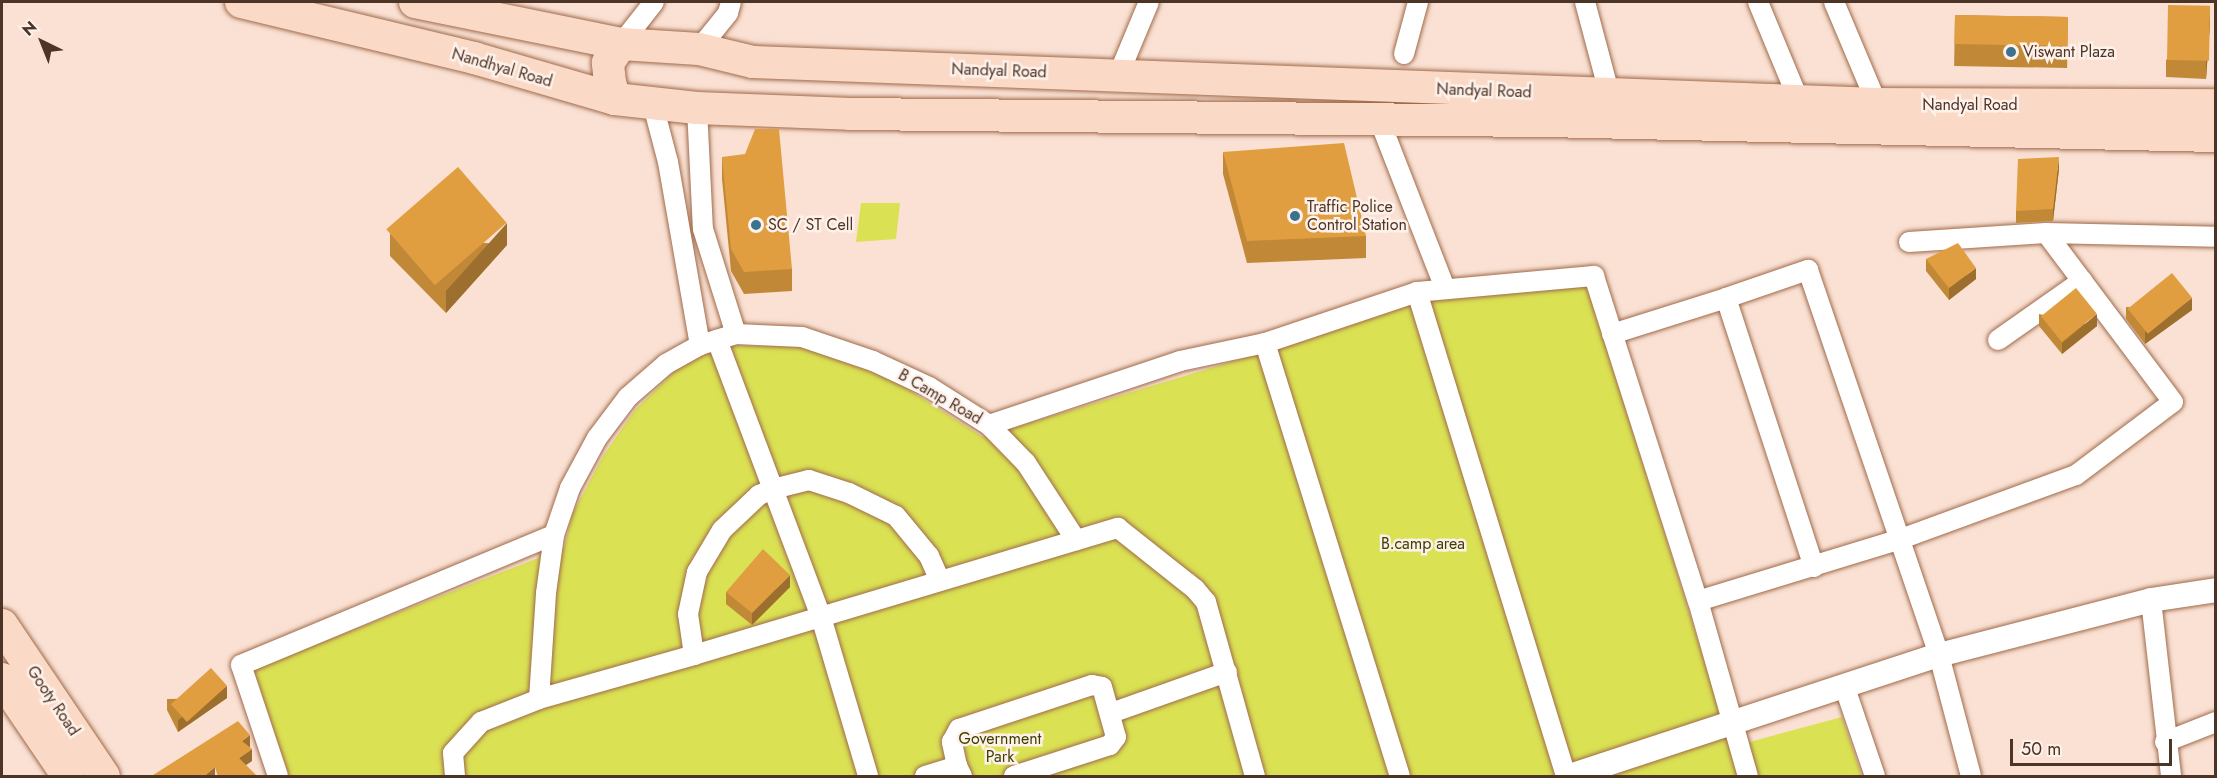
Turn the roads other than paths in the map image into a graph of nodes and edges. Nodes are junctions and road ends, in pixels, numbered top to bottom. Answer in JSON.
{"nodes":[{"id":1,"x":241,"y":2,"type":"edge"},
{"id":2,"x":415,"y":2,"type":"edge"},
{"id":3,"x":654,"y":2,"type":"edge"},
{"id":4,"x":731,"y":2,"type":"edge"},
{"id":5,"x":1149,"y":2,"type":"edge"},
{"id":6,"x":1418,"y":2,"type":"edge"},
{"id":7,"x":1585,"y":2,"type":"edge"},
{"id":8,"x":1758,"y":2,"type":"edge"},
{"id":9,"x":1834,"y":2,"type":"edge"},
{"id":10,"x":621,"y":44,"type":"junction"},
{"id":11,"x":699,"y":49,"type":"junction"},
{"id":12,"x":1404,"y":54,"type":"dead end"},
{"id":13,"x":753,"y":62,"type":"junction"},
{"id":14,"x":1118,"y":76,"type":"junction"},
{"id":15,"x":1610,"y":96,"type":"junction"},
{"id":16,"x":615,"y":99,"type":"junction"},
{"id":17,"x":1799,"y":101,"type":"junction"},
{"id":18,"x":1877,"y":104,"type":"junction"},
{"id":19,"x":653,"y":105,"type":"junction"},
{"id":20,"x":2216,"y":105,"type":"edge"},
{"id":21,"x":697,"y":108,"type":"junction"},
{"id":22,"x":765,"y":113,"type":"junction"},
{"id":23,"x":1379,"y":119,"type":"junction"},
{"id":24,"x":2216,"y":136,"type":"edge"},
{"id":25,"x":2046,"y":233,"type":"junction"},
{"id":26,"x":2216,"y":237,"type":"edge"},
{"id":27,"x":1909,"y":242,"type":"dead end"},
{"id":28,"x":2082,"y":281,"type":"junction"},
{"id":29,"x":1444,"y":288,"type":"junction"},
{"id":30,"x":1417,"y":292,"type":"junction"},
{"id":31,"x":1726,"y":298,"type":"junction"},
{"id":32,"x":1612,"y":334,"type":"junction"},
{"id":33,"x":717,"y":340,"type":"junction"},
{"id":34,"x":1998,"y":340,"type":"dead end"},
{"id":35,"x":1265,"y":343,"type":"junction"},
{"id":36,"x":989,"y":425,"type":"junction"},
{"id":37,"x":773,"y":489,"type":"junction"},
{"id":38,"x":554,"y":535,"type":"junction"},
{"id":39,"x":1901,"y":539,"type":"junction"},
{"id":40,"x":1076,"y":540,"type":"junction"},
{"id":41,"x":1814,"y":567,"type":"junction"},
{"id":42,"x":940,"y":581,"type":"junction"},
{"id":43,"x":2216,"y":590,"type":"edge"},
{"id":44,"x":2151,"y":600,"type":"junction"},
{"id":45,"x":1698,"y":601,"type":"junction"},
{"id":46,"x":821,"y":617,"type":"junction"},
{"id":47,"x":2,"y":625,"type":"edge"},
{"id":48,"x":694,"y":655,"type":"junction"},
{"id":49,"x":1939,"y":655,"type":"junction"},
{"id":50,"x":1227,"y":672,"type":"junction"},
{"id":51,"x":2,"y":679,"type":"edge"},
{"id":52,"x":1845,"y":688,"type":"junction"},
{"id":53,"x":539,"y":699,"type":"junction"},
{"id":54,"x":1111,"y":713,"type":"junction"},
{"id":55,"x":2216,"y":722,"type":"edge"},
{"id":56,"x":1733,"y":724,"type":"junction"},
{"id":57,"x":2165,"y":742,"type":"junction"},
{"id":58,"x":959,"y":771,"type":"edge"},
{"id":59,"x":68,"y":777,"type":"edge"},
{"id":60,"x":104,"y":777,"type":"edge"},
{"id":61,"x":278,"y":777,"type":"edge"},
{"id":62,"x":455,"y":777,"type":"edge"},
{"id":63,"x":868,"y":777,"type":"edge"},
{"id":64,"x":924,"y":777,"type":"edge"},
{"id":65,"x":1014,"y":777,"type":"edge"},
{"id":66,"x":1255,"y":777,"type":"edge"},
{"id":67,"x":1400,"y":777,"type":"edge"},
{"id":68,"x":1568,"y":777,"type":"edge"},
{"id":69,"x":1748,"y":777,"type":"edge"},
{"id":70,"x":1875,"y":777,"type":"edge"},
{"id":71,"x":1971,"y":777,"type":"edge"},
{"id":72,"x":2171,"y":777,"type":"edge"}],
"edges":[{"from":1,"to":16,"type":"main road","name":"Nandhyal Road"},
{"from":2,"to":10,"type":"main road","name":"Nandyal Road"},
{"from":3,"to":10,"type":"street"},
{"from":4,"to":11,"type":"street"},
{"from":5,"to":14,"type":"street"},
{"from":6,"to":12,"type":"street"},
{"from":7,"to":15,"type":"street"},
{"from":8,"to":17,"type":"street"},
{"from":9,"to":18,"type":"street"},
{"from":10,"to":11,"type":"main road","name":"Nandyal Road"},
{"from":10,"to":16,"type":"main road"},
{"from":11,"to":13,"type":"main road","name":"Nandyal Road"},
{"from":13,"to":14,"type":"main road","name":"Nandyal Road"},
{"from":13,"to":22,"type":"main road"},
{"from":14,"to":15,"type":"main road","name":"Nandyal Road"},
{"from":15,"to":17,"type":"main road","name":"Nandyal Road"},
{"from":16,"to":19,"type":"main road","name":"Nandhyal Road"},
{"from":17,"to":18,"type":"main road","name":"Nandyal Road"},
{"from":18,"to":20,"type":"main road","name":"Nandyal Road"},
{"from":19,"to":21,"type":"main road","name":"Nandhyal Road"},
{"from":19,"to":33,"type":"street"},
{"from":21,"to":22,"type":"main road","name":"Nandhyal Road"},
{"from":21,"to":33,"type":"street"},
{"from":22,"to":23,"type":"main road","name":"Nandyal Road"},
{"from":23,"to":24,"type":"main road","name":"Nandyal Road"},
{"from":23,"to":29,"type":"street"},
{"from":25,"to":26,"type":"street"},
{"from":25,"to":27,"type":"street"},
{"from":25,"to":28,"type":"street"},
{"from":28,"to":34,"type":"street"},
{"from":28,"to":39,"type":"street"},
{"from":29,"to":30,"type":"street"},
{"from":29,"to":32,"type":"street"},
{"from":30,"to":35,"type":"street"},
{"from":30,"to":68,"type":"street"},
{"from":31,"to":32,"type":"street"},
{"from":31,"to":39,"type":"street"},
{"from":31,"to":41,"type":"street"},
{"from":32,"to":45,"type":"street"},
{"from":33,"to":36,"type":"street","name":"B Camp Road"},
{"from":33,"to":37,"type":"street"},
{"from":33,"to":38,"type":"street"},
{"from":35,"to":36,"type":"street"},
{"from":35,"to":67,"type":"street"},
{"from":36,"to":40,"type":"street","name":"B Camp Road"},
{"from":37,"to":42,"type":"street"},
{"from":37,"to":46,"type":"street"},
{"from":37,"to":48,"type":"street"},
{"from":38,"to":53,"type":"street"},
{"from":38,"to":61,"type":"street"},
{"from":39,"to":41,"type":"street"},
{"from":39,"to":49,"type":"street"},
{"from":40,"to":42,"type":"street"},
{"from":40,"to":50,"type":"street"},
{"from":41,"to":45,"type":"street"},
{"from":42,"to":46,"type":"street"},
{"from":43,"to":44,"type":"street"},
{"from":44,"to":49,"type":"street"},
{"from":44,"to":57,"type":"street"},
{"from":45,"to":56,"type":"street"},
{"from":46,"to":48,"type":"street"},
{"from":46,"to":63,"type":"street"},
{"from":47,"to":60,"type":"main road","name":"Gooty Road"},
{"from":48,"to":53,"type":"street"},
{"from":49,"to":52,"type":"street"},
{"from":49,"to":71,"type":"street"},
{"from":50,"to":54,"type":"street"},
{"from":50,"to":66,"type":"street"},
{"from":51,"to":59,"type":"main road","name":"Gooty Road"},
{"from":52,"to":56,"type":"street"},
{"from":52,"to":70,"type":"street"},
{"from":53,"to":62,"type":"street"},
{"from":54,"to":58,"type":"street"},
{"from":54,"to":65,"type":"street"},
{"from":55,"to":57,"type":"street"},
{"from":56,"to":68,"type":"street"},
{"from":56,"to":69,"type":"street"},
{"from":57,"to":72,"type":"street"},
{"from":58,"to":64,"type":"street"}]}
